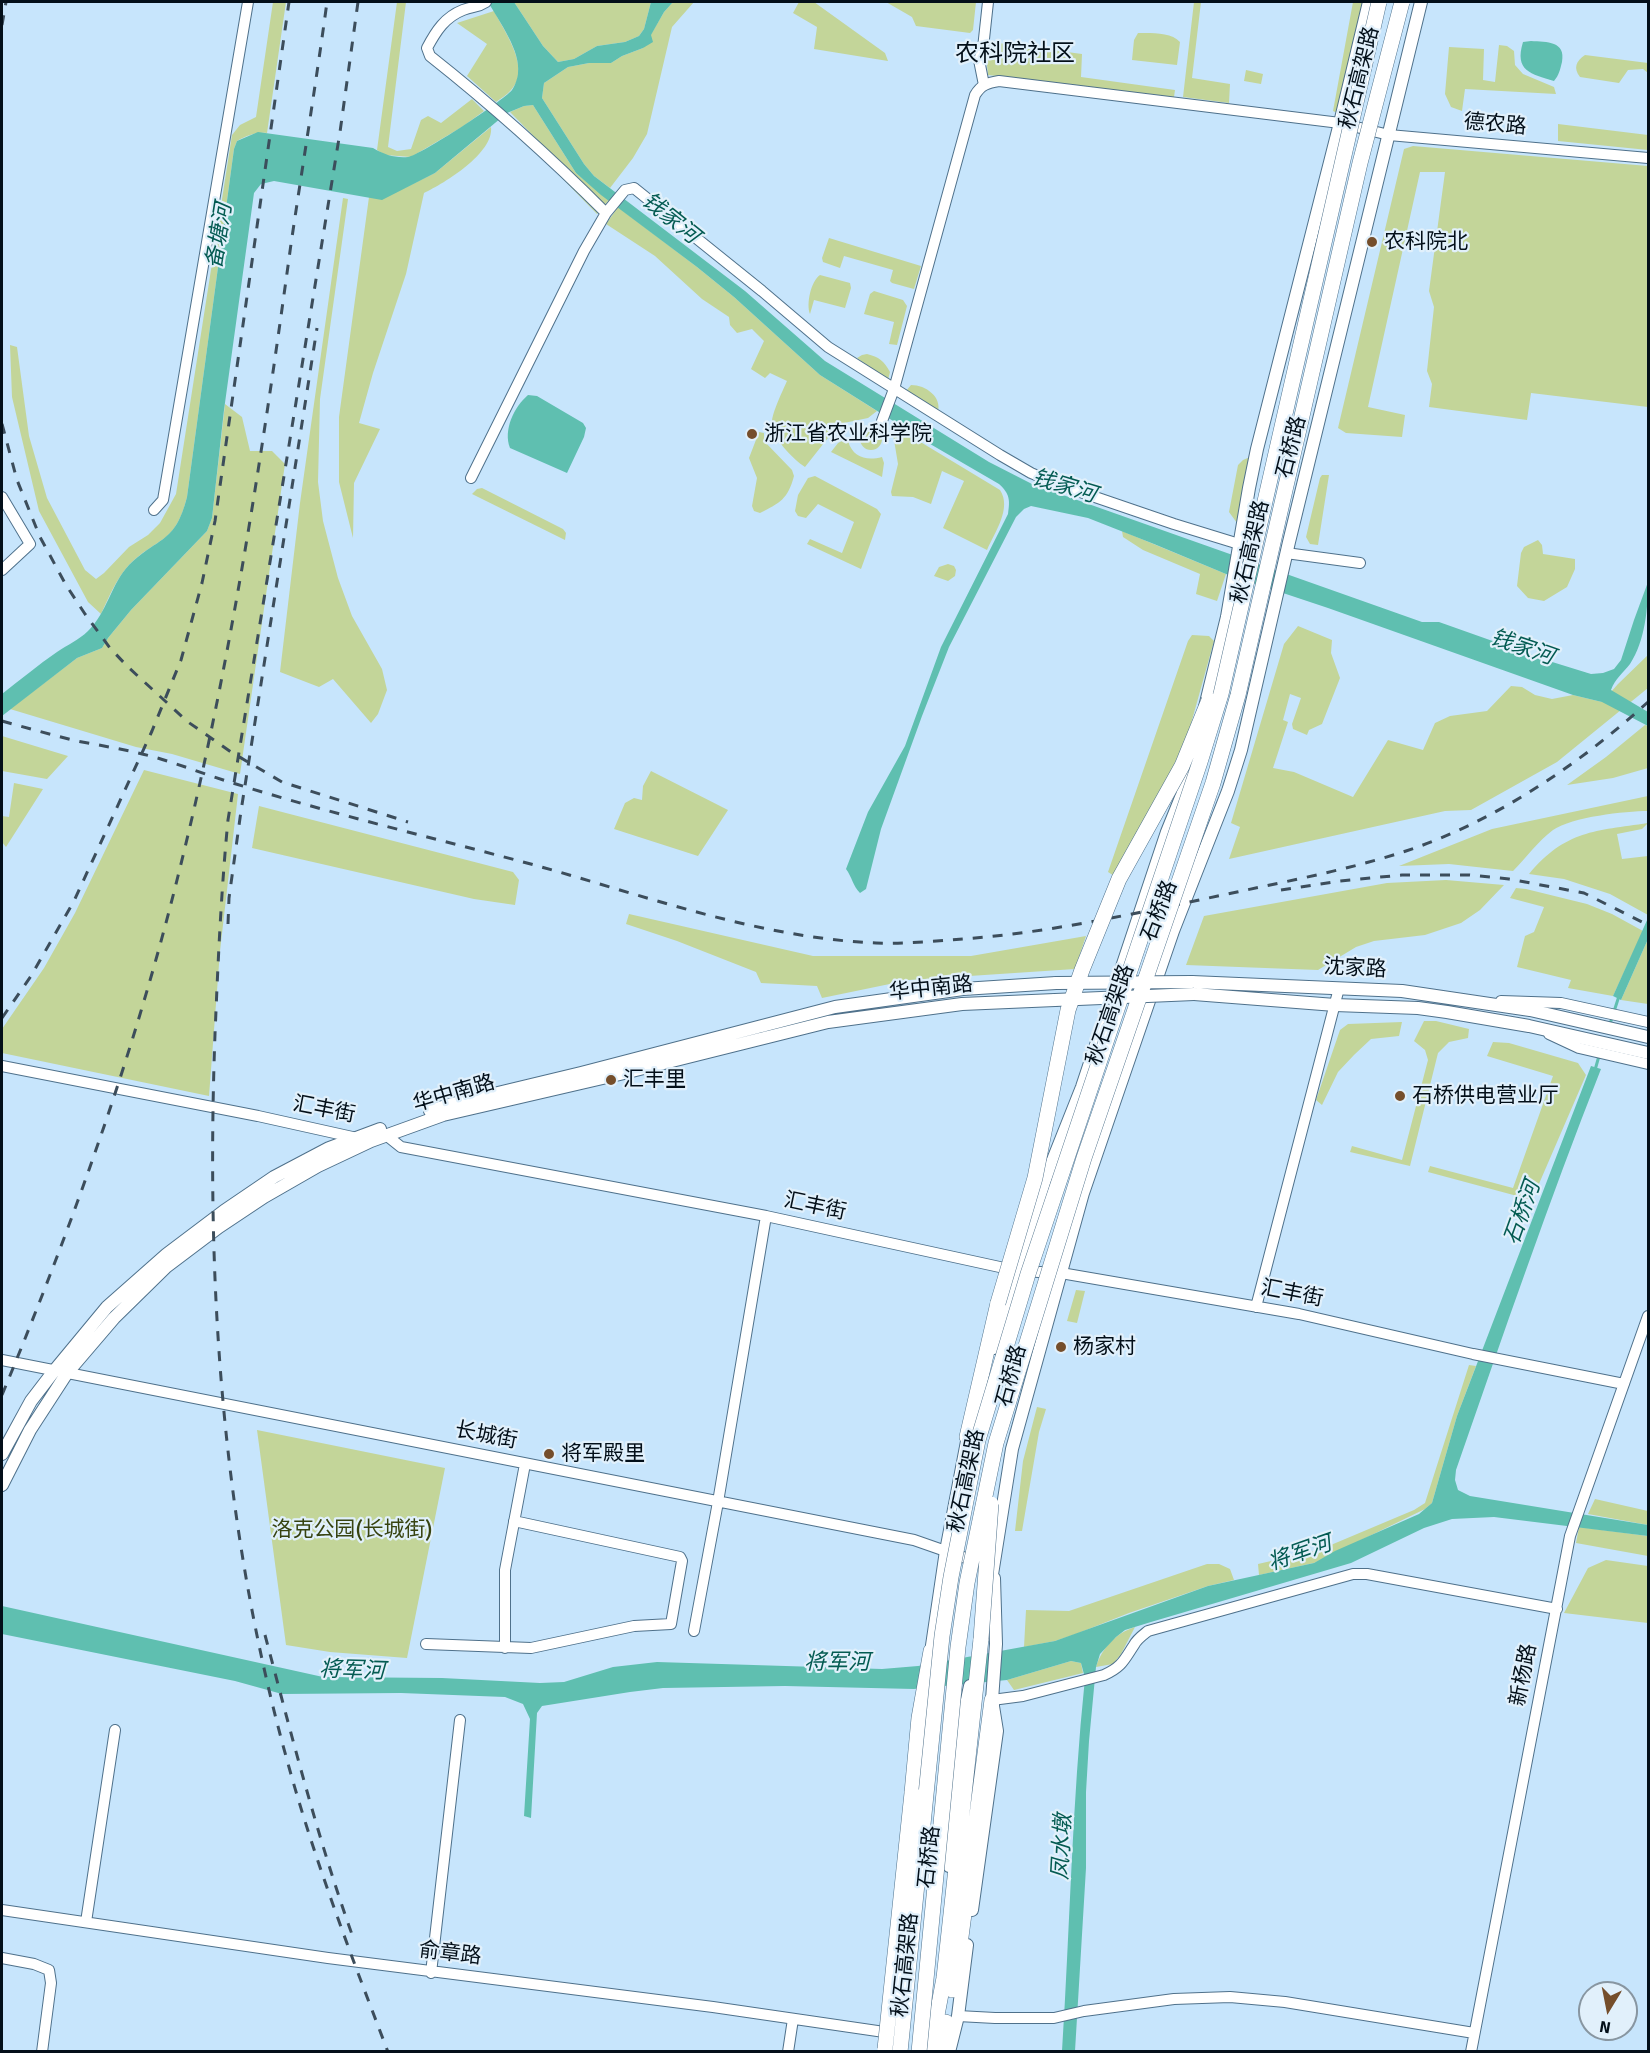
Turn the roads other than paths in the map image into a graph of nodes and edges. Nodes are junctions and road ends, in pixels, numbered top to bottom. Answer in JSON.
{"nodes":[{"id":1,"x":248,"y":2,"type":"edge"},
{"id":2,"x":988,"y":2,"type":"edge"},
{"id":3,"x":1369,"y":2,"type":"edge"},
{"id":4,"x":1380,"y":2,"type":"edge"},
{"id":5,"x":1402,"y":2,"type":"edge"},
{"id":6,"x":1421,"y":2,"type":"edge"},
{"id":7,"x":482,"y":4,"type":"edge"},
{"id":8,"x":984,"y":85,"type":"junction"},
{"id":9,"x":1340,"y":123,"type":"junction"},
{"id":10,"x":1389,"y":135,"type":"junction"},
{"id":11,"x":1648,"y":158,"type":"edge"},
{"id":12,"x":606,"y":213,"type":"junction"},
{"id":13,"x":894,"y":389,"type":"junction"},
{"id":14,"x":882,"y":421,"type":"dead end"},
{"id":15,"x":471,"y":478,"type":"dead end"},
{"id":16,"x":2,"y":497,"type":"edge"},
{"id":17,"x":154,"y":510,"type":"dead end"},
{"id":18,"x":1239,"y":547,"type":"junction"},
{"id":19,"x":1285,"y":557,"type":"junction"},
{"id":20,"x":1360,"y":563,"type":"dead end"},
{"id":21,"x":2,"y":570,"type":"edge"},
{"id":22,"x":1240,"y":613,"type":"junction"},
{"id":23,"x":1056,"y":983,"type":"joint"},
{"id":24,"x":1193,"y":988,"type":"junction"},
{"id":25,"x":1339,"y":988,"type":"junction"},
{"id":26,"x":1476,"y":1000,"type":"junction"},
{"id":27,"x":1335,"y":1005,"type":"junction"},
{"id":28,"x":1648,"y":1022,"type":"edge"},
{"id":29,"x":1648,"y":1037,"type":"edge"},
{"id":30,"x":1602,"y":1048,"type":"junction"},
{"id":31,"x":1648,"y":1053,"type":"edge"},
{"id":32,"x":1648,"y":1064,"type":"edge"},
{"id":33,"x":2,"y":1066,"type":"edge"},
{"id":34,"x":386,"y":1135,"type":"junction"},
{"id":35,"x":356,"y":1138,"type":"junction"},
{"id":36,"x":766,"y":1216,"type":"junction"},
{"id":37,"x":1018,"y":1271,"type":"junction"},
{"id":38,"x":1060,"y":1273,"type":"junction"},
{"id":39,"x":1257,"y":1307,"type":"junction"},
{"id":40,"x":1648,"y":1316,"type":"edge"},
{"id":41,"x":2,"y":1360,"type":"edge"},
{"id":42,"x":54,"y":1371,"type":"junction"},
{"id":43,"x":67,"y":1373,"type":"junction"},
{"id":44,"x":1624,"y":1384,"type":"junction"},
{"id":45,"x":967,"y":1437,"type":"junction"},
{"id":46,"x":996,"y":1443,"type":"junction"},
{"id":47,"x":2,"y":1454,"type":"edge"},
{"id":48,"x":525,"y":1464,"type":"junction"},
{"id":49,"x":2,"y":1485,"type":"edge"},
{"id":50,"x":718,"y":1502,"type":"junction"},
{"id":51,"x":514,"y":1521,"type":"junction"},
{"id":52,"x":946,"y":1551,"type":"junction"},
{"id":53,"x":994,"y":1568,"type":"junction"},
{"id":54,"x":1557,"y":1610,"type":"junction"},
{"id":55,"x":694,"y":1631,"type":"dead end"},
{"id":56,"x":426,"y":1644,"type":"dead end"},
{"id":57,"x":505,"y":1648,"type":"junction"},
{"id":58,"x":930,"y":1655,"type":"joint"},
{"id":59,"x":925,"y":1697,"type":"junction"},
{"id":60,"x":991,"y":1698,"type":"junction"},
{"id":61,"x":460,"y":1720,"type":"dead end"},
{"id":62,"x":116,"y":1730,"type":"dead end"},
{"id":63,"x":2,"y":1910,"type":"edge"},
{"id":64,"x":86,"y":1922,"type":"junction"},
{"id":65,"x":2,"y":1958,"type":"edge"},
{"id":66,"x":431,"y":1972,"type":"junction"},
{"id":67,"x":958,"y":2016,"type":"junction"},
{"id":68,"x":793,"y":2019,"type":"junction"},
{"id":69,"x":895,"y":2033,"type":"junction"},
{"id":70,"x":1474,"y":2033,"type":"junction"},
{"id":71,"x":42,"y":2052,"type":"edge"},
{"id":72,"x":788,"y":2052,"type":"edge"},
{"id":73,"x":884,"y":2052,"type":"edge"},
{"id":74,"x":892,"y":2052,"type":"edge"},
{"id":75,"x":900,"y":2052,"type":"edge"},
{"id":76,"x":919,"y":2052,"type":"edge"},
{"id":77,"x":929,"y":2052,"type":"edge"},
{"id":78,"x":940,"y":2052,"type":"edge"},
{"id":79,"x":950,"y":2052,"type":"edge"},
{"id":80,"x":1471,"y":2052,"type":"edge"}],
"edges":[{"from":1,"to":17,"type":"street"},
{"from":2,"to":8,"type":"street"},
{"from":3,"to":9,"type":"main road","name":"石桥路"},
{"from":4,"to":22,"type":"highway","name":"秋石高架路","bridge":true},
{"from":5,"to":46,"type":"highway","name":"秋石高架路","bridge":true},
{"from":6,"to":10,"type":"main road","name":"石桥路"},
{"from":7,"to":12,"type":"street"},
{"from":8,"to":9,"type":"street","name":"德农路"},
{"from":8,"to":13,"type":"street"},
{"from":9,"to":10,"type":"street","name":"德农路"},
{"from":9,"to":18,"type":"main road","name":"石桥路"},
{"from":10,"to":11,"type":"street","name":"德农路"},
{"from":10,"to":19,"type":"main road","name":"石桥路"},
{"from":12,"to":13,"type":"street"},
{"from":12,"to":15,"type":"street"},
{"from":13,"to":14,"type":"street"},
{"from":13,"to":18,"type":"street"},
{"from":16,"to":21,"type":"street"},
{"from":18,"to":37,"type":"main road","name":"石桥路"},
{"from":19,"to":20,"type":"street"},
{"from":19,"to":38,"type":"main road","name":"石桥路"},
{"from":22,"to":45,"type":"highway","bridge":true},
{"from":22,"to":75,"type":"highway","name":"秋石高架路","bridge":true},
{"from":23,"to":24,"type":"main road","name":"沈家路","bridge":true},
{"from":23,"to":35,"type":"main road","name":"华中南路"},
{"from":24,"to":25,"type":"main road","name":"沈家路"},
{"from":24,"to":27,"type":"main road","name":"沈家路"},
{"from":24,"to":34,"type":"main road","name":"华中南路","bridge":true},
{"from":25,"to":26,"type":"main road","name":"沈家路"},
{"from":25,"to":27,"type":"street"},
{"from":26,"to":28,"type":"street"},
{"from":26,"to":29,"type":"main road","name":"沈家路"},
{"from":27,"to":30,"type":"main road","name":"沈家路"},
{"from":27,"to":39,"type":"street"},
{"from":30,"to":31,"type":"main road","name":"沈家路"},
{"from":30,"to":32,"type":"street"},
{"from":33,"to":35,"type":"street","name":"汇丰街"},
{"from":34,"to":35,"type":"street","name":"汇丰街"},
{"from":34,"to":36,"type":"street","name":"汇丰街"},
{"from":34,"to":43,"type":"main road","name":"华中南路"},
{"from":35,"to":42,"type":"main road","name":"华中南路"},
{"from":36,"to":37,"type":"street","name":"汇丰街"},
{"from":36,"to":50,"type":"street"},
{"from":37,"to":38,"type":"street","name":"汇丰街"},
{"from":37,"to":45,"type":"main road","name":"石桥路"},
{"from":38,"to":39,"type":"street","name":"汇丰街"},
{"from":38,"to":53,"type":"main road","name":"石桥路"},
{"from":39,"to":44,"type":"street","name":"汇丰街"},
{"from":40,"to":44,"type":"street","name":"新杨路"},
{"from":41,"to":42,"type":"street","name":"长城街"},
{"from":42,"to":43,"type":"street","name":"长城街"},
{"from":42,"to":47,"type":"main road","name":"华中南路"},
{"from":43,"to":48,"type":"street","name":"长城街"},
{"from":43,"to":49,"type":"main road","name":"华中南路"},
{"from":44,"to":54,"type":"street","name":"新杨路"},
{"from":45,"to":52,"type":"main road","name":"石桥路"},
{"from":46,"to":76,"type":"highway","name":"秋石高架路","bridge":true},
{"from":46,"to":77,"type":"highway","bridge":true},
{"from":48,"to":50,"type":"street","name":"长城街"},
{"from":48,"to":51,"type":"street"},
{"from":50,"to":52,"type":"street","name":"长城街"},
{"from":50,"to":55,"type":"street"},
{"from":51,"to":57,"type":"street"},
{"from":51,"to":57,"type":"street"},
{"from":52,"to":53,"type":"street","name":"长城街"},
{"from":52,"to":58,"type":"main road","name":"石桥路"},
{"from":53,"to":60,"type":"main road"},
{"from":53,"to":77,"type":"main road","name":"石桥路"},
{"from":54,"to":60,"type":"street"},
{"from":54,"to":70,"type":"street","name":"新杨路"},
{"from":56,"to":57,"type":"street"},
{"from":58,"to":59,"type":"highway"},
{"from":59,"to":69,"type":"main road","name":"石桥路"},
{"from":59,"to":73,"type":"highway","bridge":true},
{"from":60,"to":67,"type":"main road"},
{"from":60,"to":78,"type":"highway"},
{"from":61,"to":66,"type":"street"},
{"from":62,"to":64,"type":"street"},
{"from":63,"to":64,"type":"street","name":"俞章路"},
{"from":64,"to":66,"type":"street","name":"俞章路"},
{"from":65,"to":71,"type":"street"},
{"from":66,"to":68,"type":"street","name":"俞章路"},
{"from":67,"to":70,"type":"street"},
{"from":67,"to":79,"type":"main road"},
{"from":68,"to":69,"type":"street","name":"俞章路"},
{"from":68,"to":72,"type":"street"},
{"from":69,"to":74,"type":"main road","name":"石桥路"},
{"from":70,"to":80,"type":"street","name":"新杨路"}]}
